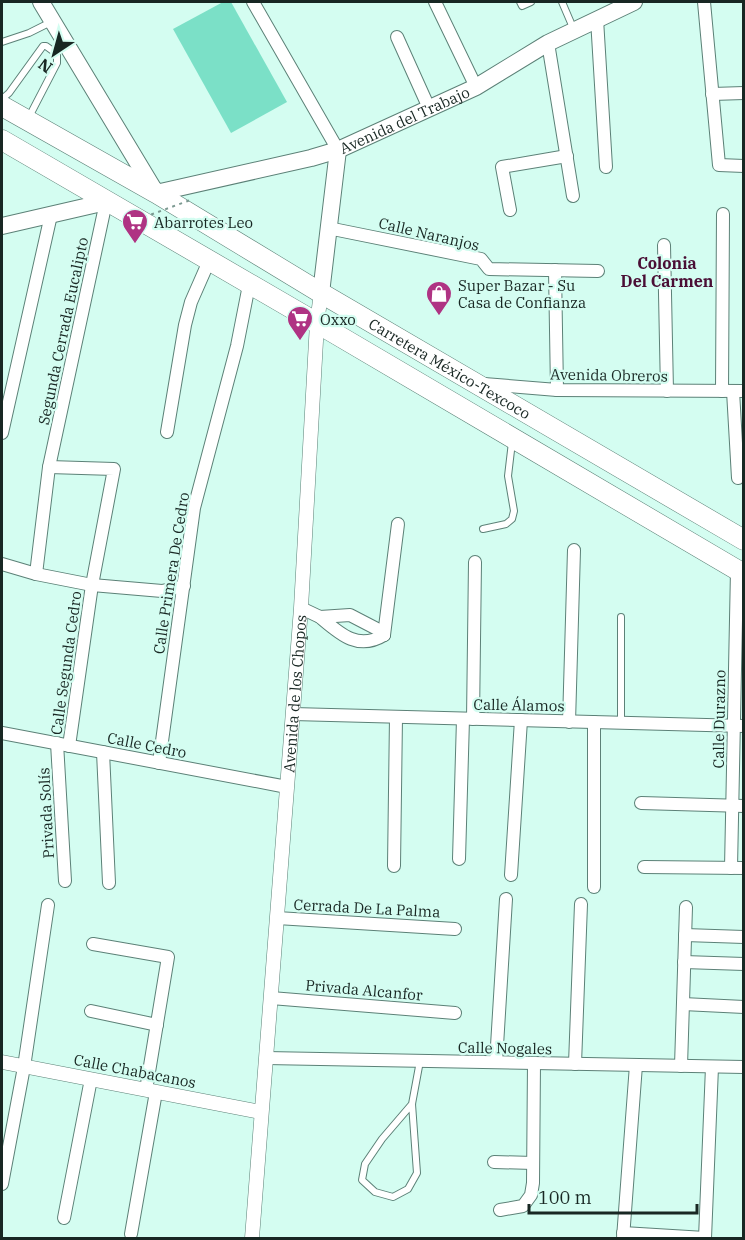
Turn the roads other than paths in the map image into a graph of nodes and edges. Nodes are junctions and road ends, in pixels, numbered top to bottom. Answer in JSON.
{"nodes":[{"id":1,"x":41,"y":2,"type":"edge"},
{"id":2,"x":253,"y":2,"type":"edge"},
{"id":3,"x":435,"y":2,"type":"edge"},
{"id":4,"x":520,"y":2,"type":"edge"},
{"id":5,"x":531,"y":2,"type":"edge"},
{"id":6,"x":562,"y":2,"type":"edge"},
{"id":7,"x":634,"y":2,"type":"edge"},
{"id":8,"x":704,"y":2,"type":"edge"},
{"id":9,"x":597,"y":20,"type":"junction"},
{"id":10,"x":52,"y":21,"type":"junction"},
{"id":11,"x":574,"y":30,"type":"junction"},
{"id":12,"x":397,"y":37,"type":"dead end"},
{"id":13,"x":2,"y":42,"type":"edge"},
{"id":14,"x":548,"y":43,"type":"junction"},
{"id":15,"x":476,"y":87,"type":"junction"},
{"id":16,"x":744,"y":93,"type":"edge"},
{"id":17,"x":712,"y":94,"type":"junction"},
{"id":18,"x":2,"y":99,"type":"edge"},
{"id":19,"x":2,"y":106,"type":"edge"},
{"id":20,"x":429,"y":108,"type":"junction"},
{"id":21,"x":28,"y":120,"type":"junction"},
{"id":22,"x":2,"y":140,"type":"edge"},
{"id":23,"x":338,"y":150,"type":"junction"},
{"id":24,"x":567,"y":156,"type":"junction"},
{"id":25,"x":744,"y":166,"type":"edge"},
{"id":26,"x":606,"y":167,"type":"dead end"},
{"id":27,"x":156,"y":193,"type":"junction"},
{"id":28,"x":573,"y":196,"type":"dead end"},
{"id":29,"x":106,"y":202,"type":"junction"},
{"id":30,"x":510,"y":210,"type":"dead end"},
{"id":31,"x":723,"y":214,"type":"dead end"},
{"id":32,"x":51,"y":215,"type":"junction"},
{"id":33,"x":2,"y":226,"type":"edge"},
{"id":34,"x":328,"y":228,"type":"junction"},
{"id":35,"x":664,"y":245,"type":"dead end"},
{"id":36,"x":209,"y":261,"type":"junction"},
{"id":37,"x":555,"y":270,"type":"junction"},
{"id":38,"x":598,"y":271,"type":"dead end"},
{"id":39,"x":249,"y":285,"type":"junction"},
{"id":40,"x":321,"y":293,"type":"junction"},
{"id":41,"x":317,"y":323,"type":"junction"},
{"id":42,"x":474,"y":383,"type":"junction"},
{"id":43,"x":557,"y":390,"type":"junction"},
{"id":44,"x":667,"y":391,"type":"junction"},
{"id":45,"x":733,"y":391,"type":"edge"},
{"id":46,"x":167,"y":432,"type":"dead end"},
{"id":47,"x":2,"y":433,"type":"edge"},
{"id":48,"x":513,"y":438,"type":"junction"},
{"id":49,"x":49,"y":467,"type":"junction"},
{"id":50,"x":738,"y":478,"type":"dead end"},
{"id":51,"x":398,"y":524,"type":"dead end"},
{"id":52,"x":483,"y":529,"type":"dead end"},
{"id":53,"x":744,"y":540,"type":"edge"},
{"id":54,"x":574,"y":550,"type":"dead end"},
{"id":55,"x":475,"y":562,"type":"dead end"},
{"id":56,"x":2,"y":564,"type":"edge"},
{"id":57,"x":740,"y":572,"type":"edge"},
{"id":58,"x":36,"y":574,"type":"junction"},
{"id":59,"x":92,"y":585,"type":"junction"},
{"id":60,"x":184,"y":586,"type":"junction"},
{"id":61,"x":301,"y":608,"type":"junction"},
{"id":62,"x":320,"y":617,"type":"junction"},
{"id":63,"x":621,"y":617,"type":"dead end"},
{"id":64,"x":384,"y":635,"type":"junction"},
{"id":65,"x":293,"y":714,"type":"junction"},
{"id":66,"x":396,"y":717,"type":"junction"},
{"id":67,"x":468,"y":719,"type":"junction"},
{"id":68,"x":521,"y":720,"type":"junction"},
{"id":69,"x":569,"y":722,"type":"junction"},
{"id":70,"x":594,"y":722,"type":"junction"},
{"id":71,"x":621,"y":723,"type":"junction"},
{"id":72,"x":739,"y":726,"type":"edge"},
{"id":73,"x":2,"y":733,"type":"edge"},
{"id":74,"x":63,"y":745,"type":"junction"},
{"id":75,"x":103,"y":752,"type":"junction"},
{"id":76,"x":159,"y":763,"type":"junction"},
{"id":77,"x":287,"y":787,"type":"junction"},
{"id":78,"x":641,"y":803,"type":"dead end"},
{"id":79,"x":738,"y":806,"type":"edge"},
{"id":80,"x":459,"y":859,"type":"dead end"},
{"id":81,"x":394,"y":866,"type":"dead end"},
{"id":82,"x":644,"y":867,"type":"dead end"},
{"id":83,"x":737,"y":868,"type":"edge"},
{"id":84,"x":511,"y":875,"type":"dead end"},
{"id":85,"x":64,"y":881,"type":"dead end"},
{"id":86,"x":109,"y":883,"type":"dead end"},
{"id":87,"x":594,"y":887,"type":"dead end"},
{"id":88,"x":506,"y":899,"type":"dead end"},
{"id":89,"x":581,"y":904,"type":"dead end"},
{"id":90,"x":48,"y":905,"type":"dead end"},
{"id":91,"x":686,"y":907,"type":"dead end"},
{"id":92,"x":277,"y":918,"type":"junction"},
{"id":93,"x":455,"y":929,"type":"dead end"},
{"id":94,"x":685,"y":935,"type":"junction"},
{"id":95,"x":744,"y":937,"type":"edge"},
{"id":96,"x":93,"y":944,"type":"dead end"},
{"id":97,"x":684,"y":962,"type":"junction"},
{"id":98,"x":744,"y":964,"type":"edge"},
{"id":99,"x":270,"y":998,"type":"junction"},
{"id":100,"x":683,"y":1004,"type":"junction"},
{"id":101,"x":744,"y":1007,"type":"edge"},
{"id":102,"x":91,"y":1011,"type":"dead end"},
{"id":103,"x":455,"y":1013,"type":"dead end"},
{"id":104,"x":157,"y":1024,"type":"junction"},
{"id":105,"x":266,"y":1058,"type":"junction"},
{"id":106,"x":420,"y":1061,"type":"junction"},
{"id":107,"x":2,"y":1062,"type":"edge"},
{"id":108,"x":496,"y":1062,"type":"junction"},
{"id":109,"x":534,"y":1063,"type":"junction"},
{"id":110,"x":575,"y":1064,"type":"junction"},
{"id":111,"x":636,"y":1065,"type":"junction"},
{"id":112,"x":681,"y":1066,"type":"junction"},
{"id":113,"x":24,"y":1067,"type":"junction"},
{"id":114,"x":712,"y":1067,"type":"junction"},
{"id":115,"x":744,"y":1067,"type":"edge"},
{"id":116,"x":90,"y":1079,"type":"junction"},
{"id":117,"x":151,"y":1091,"type":"junction"},
{"id":118,"x":412,"y":1104,"type":"junction"},
{"id":119,"x":261,"y":1112,"type":"junction"},
{"id":120,"x":494,"y":1162,"type":"dead end"},
{"id":121,"x":533,"y":1163,"type":"junction"},
{"id":122,"x":2,"y":1184,"type":"edge"},
{"id":123,"x":500,"y":1210,"type":"dead end"},
{"id":124,"x":64,"y":1218,"type":"dead end"},
{"id":125,"x":131,"y":1234,"type":"dead end"},
{"id":126,"x":623,"y":1236,"type":"edge"},
{"id":127,"x":252,"y":1239,"type":"edge"},
{"id":128,"x":705,"y":1239,"type":"edge"}],
"edges":[{"from":1,"to":10,"type":"main road"},
{"from":2,"to":23,"type":"street"},
{"from":3,"to":15,"type":"street"},
{"from":4,"to":5,"type":"lane"},
{"from":6,"to":11,"type":"lane"},
{"from":7,"to":9,"type":"main road","name":"Avenida del Trabajo"},
{"from":8,"to":17,"type":"street"},
{"from":9,"to":11,"type":"main road","name":"Avenida del Trabajo"},
{"from":9,"to":26,"type":"street"},
{"from":10,"to":13,"type":"lane"},
{"from":10,"to":27,"type":"main road"},
{"from":11,"to":14,"type":"main road","name":"Avenida del Trabajo"},
{"from":12,"to":20,"type":"street"},
{"from":14,"to":15,"type":"main road","name":"Avenida del Trabajo"},
{"from":14,"to":24,"type":"street"},
{"from":15,"to":20,"type":"main road","name":"Avenida del Trabajo"},
{"from":16,"to":17,"type":"street"},
{"from":17,"to":25,"type":"street"},
{"from":18,"to":21,"type":"lane"},
{"from":19,"to":21,"type":"highway","name":"Carretera México-Texcoco"},
{"from":20,"to":23,"type":"main road","name":"Avenida del Trabajo"},
{"from":21,"to":27,"type":"highway","name":"Carretera México-Texcoco"},
{"from":22,"to":29,"type":"highway","name":"Carretera México-Texcoco"},
{"from":23,"to":27,"type":"main road","name":"Avenida del Trabajo"},
{"from":23,"to":34,"type":"main road","name":"Avenida de los Chopos"},
{"from":24,"to":28,"type":"street"},
{"from":24,"to":30,"type":"street"},
{"from":27,"to":40,"type":"highway","name":"Carretera México-Texcoco"},
{"from":29,"to":32,"type":"main road"},
{"from":29,"to":36,"type":"highway","name":"Carretera México-Texcoco"},
{"from":29,"to":49,"type":"street","name":"Segunda Cerrada Eucalipto"},
{"from":31,"to":45,"type":"street"},
{"from":32,"to":33,"type":"main road"},
{"from":32,"to":47,"type":"street"},
{"from":34,"to":37,"type":"street","name":"Calle Naranjos"},
{"from":34,"to":40,"type":"main road","name":"Avenida de los Chopos"},
{"from":35,"to":44,"type":"street"},
{"from":36,"to":39,"type":"highway","name":"Carretera México-Texcoco"},
{"from":36,"to":46,"type":"street"},
{"from":37,"to":38,"type":"street","name":"Calle Naranjos"},
{"from":37,"to":43,"type":"street"},
{"from":39,"to":41,"type":"highway","name":"Carretera México-Texcoco"},
{"from":39,"to":60,"type":"street","name":"Calle Primera De Cedro"},
{"from":40,"to":41,"type":"street","name":"Avenida de los Chopos"},
{"from":40,"to":42,"type":"highway","name":"Carretera México-Texcoco"},
{"from":41,"to":48,"type":"highway","name":"Carretera México-Texcoco"},
{"from":41,"to":61,"type":"street","name":"Avenida de los Chopos"},
{"from":42,"to":43,"type":"street","name":"Avenida Obreros"},
{"from":42,"to":53,"type":"highway","name":"Carretera México-Texcoco"},
{"from":43,"to":44,"type":"street","name":"Avenida Obreros"},
{"from":44,"to":45,"type":"street","name":"Avenida Obreros"},
{"from":45,"to":50,"type":"street"},
{"from":48,"to":52,"type":"lane"},
{"from":48,"to":57,"type":"highway","name":"Carretera México-Texcoco"},
{"from":49,"to":58,"type":"street","name":"Segunda Cerrada Eucalipto"},
{"from":49,"to":59,"type":"street","name":"Calle Segunda Cedro"},
{"from":51,"to":64,"type":"street"},
{"from":54,"to":69,"type":"street"},
{"from":55,"to":67,"type":"street"},
{"from":56,"to":58,"type":"street"},
{"from":57,"to":72,"type":"street","name":"Calle Durazno"},
{"from":58,"to":59,"type":"street"},
{"from":59,"to":60,"type":"street"},
{"from":59,"to":74,"type":"street","name":"Calle Segunda Cedro"},
{"from":60,"to":76,"type":"street","name":"Calle Primera De Cedro"},
{"from":61,"to":62,"type":"street"},
{"from":61,"to":65,"type":"street","name":"Avenida de los Chopos"},
{"from":62,"to":64,"type":"street"},
{"from":62,"to":64,"type":"street"},
{"from":63,"to":71,"type":"lane"},
{"from":65,"to":66,"type":"street","name":"Calle Álamos"},
{"from":65,"to":77,"type":"street","name":"Avenida de los Chopos"},
{"from":66,"to":67,"type":"street","name":"Calle Álamos"},
{"from":66,"to":81,"type":"street"},
{"from":67,"to":68,"type":"street","name":"Calle Álamos"},
{"from":67,"to":80,"type":"street"},
{"from":68,"to":69,"type":"street","name":"Calle Álamos"},
{"from":68,"to":84,"type":"street"},
{"from":69,"to":70,"type":"street","name":"Calle Álamos"},
{"from":70,"to":71,"type":"street","name":"Calle Álamos"},
{"from":70,"to":87,"type":"street"},
{"from":71,"to":72,"type":"street","name":"Calle Álamos"},
{"from":72,"to":79,"type":"street","name":"Calle Durazno"},
{"from":73,"to":74,"type":"street","name":"Calle Cedro"},
{"from":74,"to":75,"type":"street","name":"Calle Cedro"},
{"from":74,"to":85,"type":"street","name":"Privada Solís"},
{"from":75,"to":76,"type":"street","name":"Calle Cedro"},
{"from":75,"to":86,"type":"street"},
{"from":76,"to":77,"type":"street","name":"Calle Cedro"},
{"from":77,"to":92,"type":"street","name":"Avenida de los Chopos"},
{"from":78,"to":79,"type":"street"},
{"from":79,"to":83,"type":"street","name":"Calle Durazno"},
{"from":82,"to":83,"type":"street"},
{"from":88,"to":108,"type":"street"},
{"from":89,"to":110,"type":"street"},
{"from":90,"to":113,"type":"street"},
{"from":91,"to":94,"type":"street"},
{"from":92,"to":93,"type":"street","name":"Cerrada De La Palma"},
{"from":92,"to":99,"type":"street","name":"Avenida de los Chopos"},
{"from":94,"to":95,"type":"street"},
{"from":94,"to":97,"type":"street"},
{"from":96,"to":104,"type":"street"},
{"from":97,"to":98,"type":"street"},
{"from":97,"to":100,"type":"street"},
{"from":99,"to":103,"type":"street","name":"Privada Alcanfor"},
{"from":99,"to":105,"type":"street","name":"Avenida de los Chopos"},
{"from":100,"to":101,"type":"street"},
{"from":100,"to":112,"type":"street"},
{"from":102,"to":104,"type":"street"},
{"from":104,"to":117,"type":"street"},
{"from":105,"to":106,"type":"street","name":"Calle Nogales"},
{"from":105,"to":119,"type":"street","name":"Avenida de los Chopos"},
{"from":106,"to":108,"type":"street","name":"Calle Nogales"},
{"from":106,"to":118,"type":"lane"},
{"from":107,"to":113,"type":"street","name":"Calle Chabacanos"},
{"from":108,"to":109,"type":"street","name":"Calle Nogales"},
{"from":109,"to":110,"type":"street","name":"Calle Nogales"},
{"from":109,"to":121,"type":"street"},
{"from":110,"to":111,"type":"street","name":"Calle Nogales"},
{"from":111,"to":112,"type":"street","name":"Calle Nogales"},
{"from":111,"to":126,"type":"street"},
{"from":112,"to":114,"type":"street","name":"Calle Nogales"},
{"from":113,"to":116,"type":"street","name":"Calle Chabacanos"},
{"from":113,"to":122,"type":"street"},
{"from":114,"to":115,"type":"street","name":"Calle Nogales"},
{"from":114,"to":128,"type":"street"},
{"from":116,"to":117,"type":"street","name":"Calle Chabacanos"},
{"from":116,"to":124,"type":"street"},
{"from":117,"to":119,"type":"street","name":"Calle Chabacanos"},
{"from":117,"to":125,"type":"street"},
{"from":118,"to":118,"type":"lane"},
{"from":119,"to":127,"type":"street","name":"Avenida de los Chopos"},
{"from":120,"to":121,"type":"street"},
{"from":121,"to":123,"type":"street"},
{"from":126,"to":128,"type":"street"}]}
